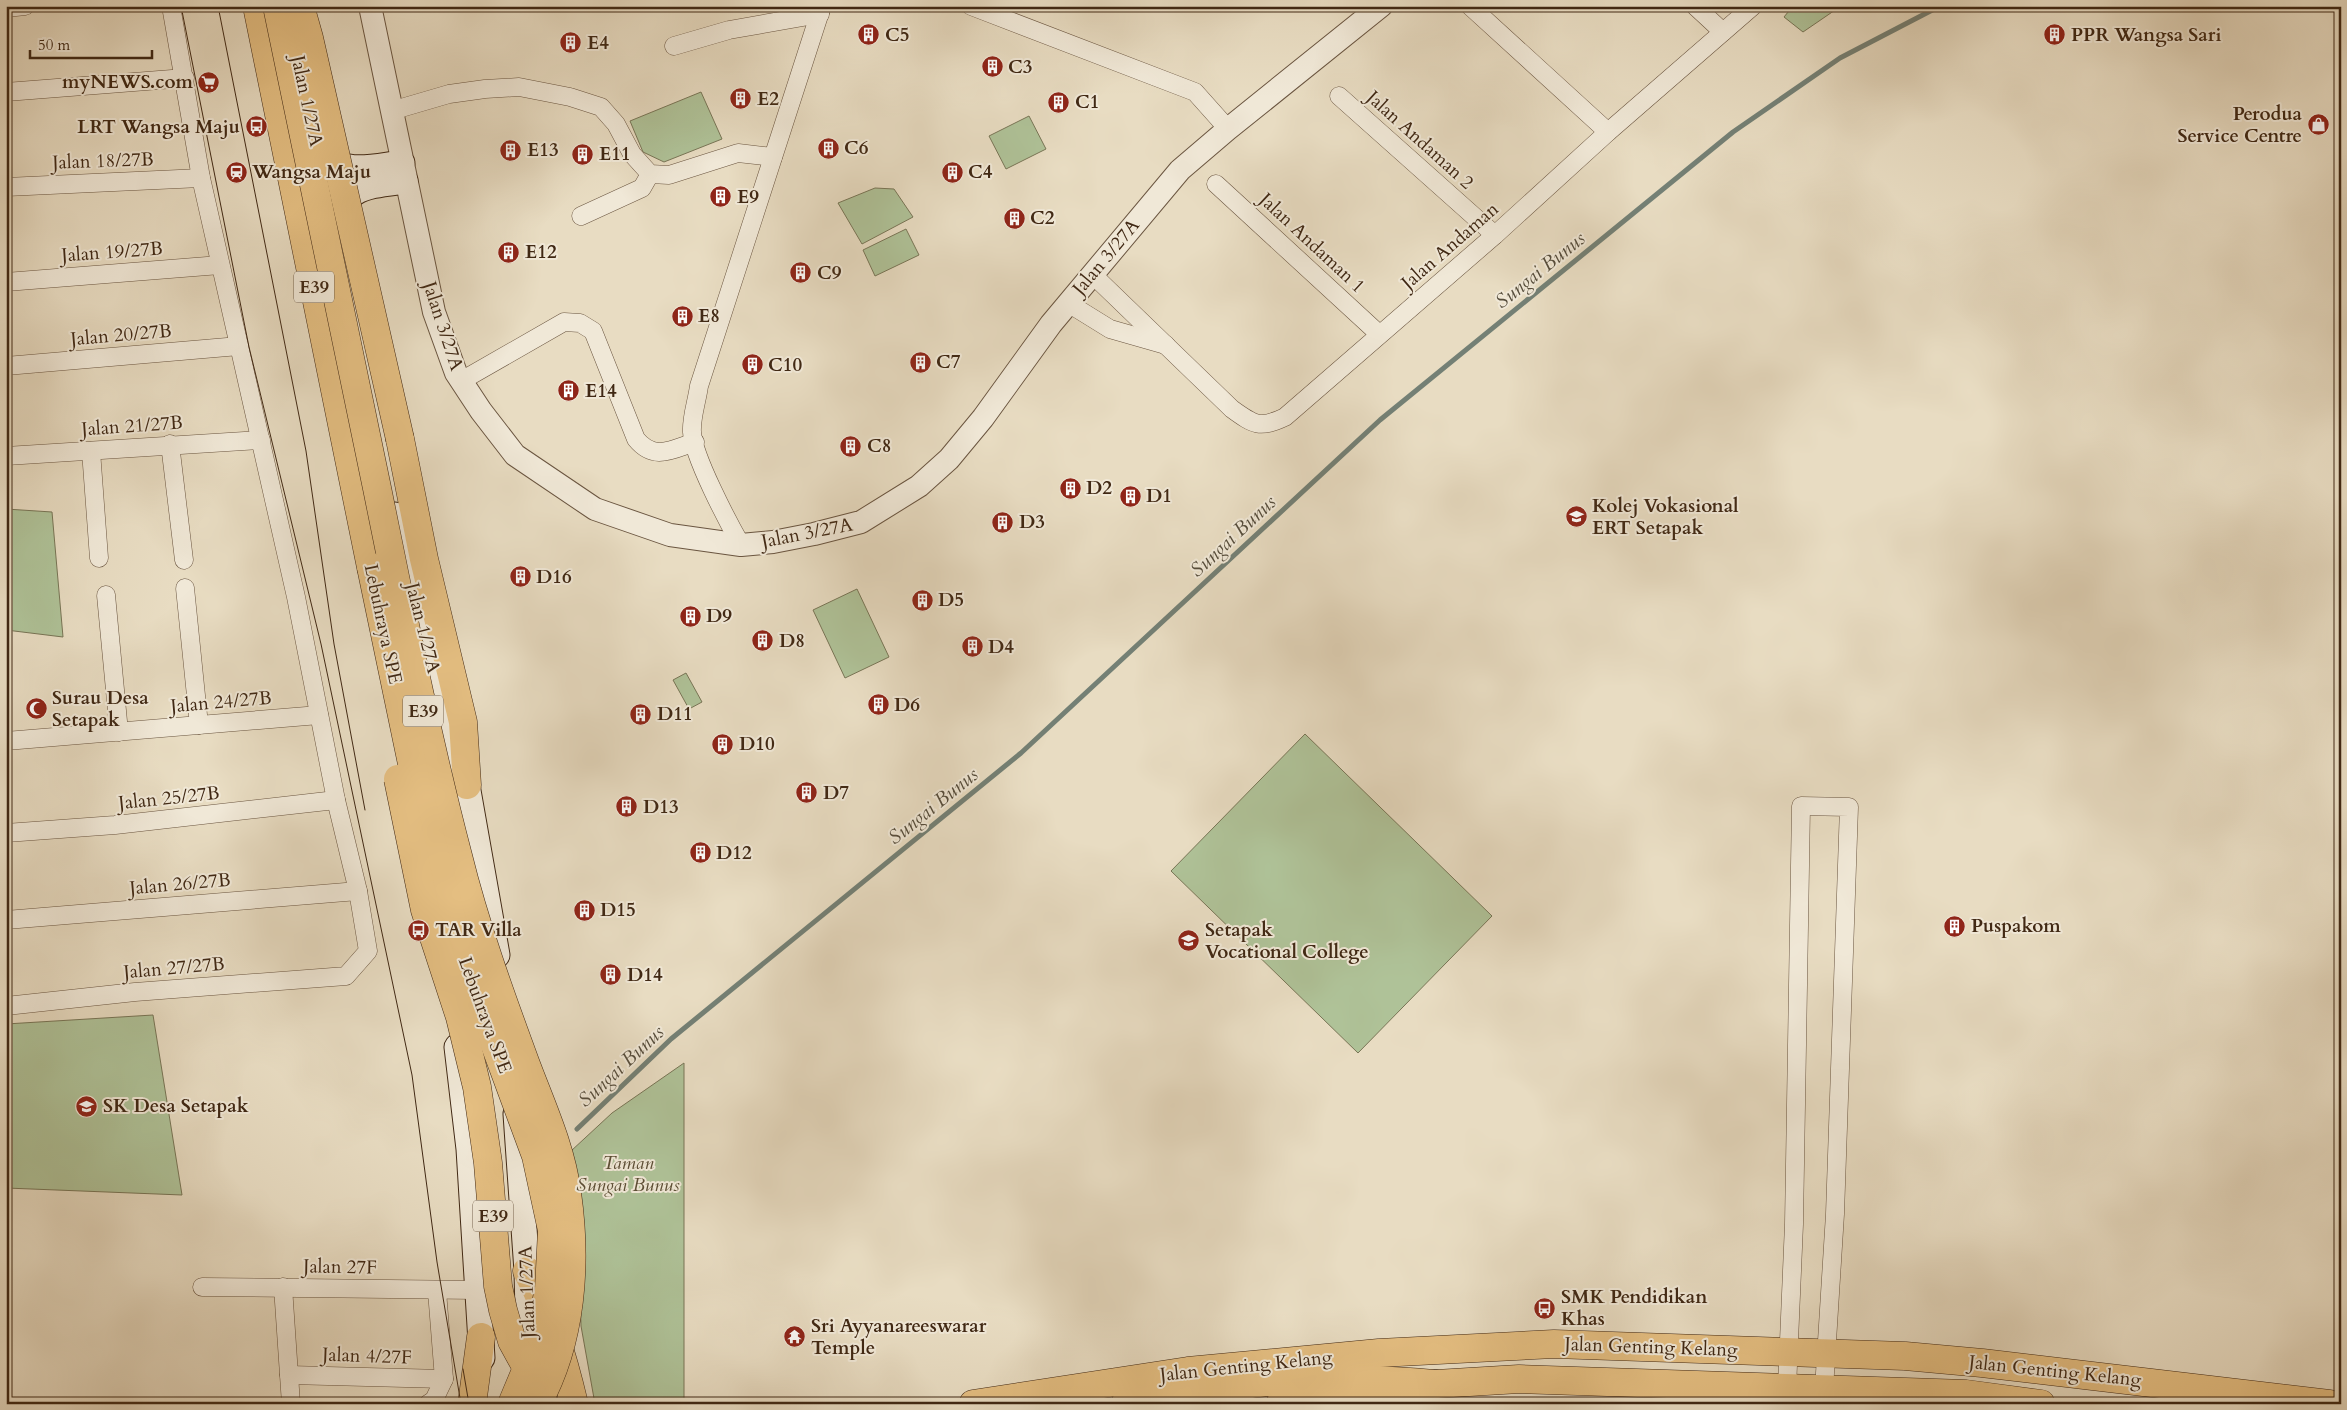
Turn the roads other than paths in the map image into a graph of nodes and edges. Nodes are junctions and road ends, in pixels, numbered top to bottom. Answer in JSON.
{"nodes":[{"id":1,"x":25,"y":6,"type":"edge"},
{"id":2,"x":171,"y":6,"type":"edge"},
{"id":3,"x":244,"y":6,"type":"edge"},
{"id":4,"x":257,"y":6,"type":"edge"},
{"id":5,"x":277,"y":6,"type":"edge"},
{"id":6,"x":287,"y":6,"type":"edge"},
{"id":7,"x":300,"y":6,"type":"edge"},
{"id":8,"x":370,"y":6,"type":"edge"},
{"id":9,"x":971,"y":6,"type":"edge"},
{"id":10,"x":1381,"y":6,"type":"edge"},
{"id":11,"x":1470,"y":6,"type":"edge"},
{"id":12,"x":1695,"y":6,"type":"edge"},
{"id":13,"x":1753,"y":6,"type":"edge"},
{"id":14,"x":6,"y":8,"type":"edge"},
{"id":15,"x":821,"y":10,"type":"edge"},
{"id":16,"x":1723,"y":32,"type":"junction"},
{"id":17,"x":674,"y":46,"type":"dead end"},
{"id":18,"x":184,"y":78,"type":"junction"},
{"id":19,"x":6,"y":92,"type":"edge"},
{"id":20,"x":1339,"y":96,"type":"dead end"},
{"id":21,"x":391,"y":111,"type":"junction"},
{"id":22,"x":1228,"y":129,"type":"junction"},
{"id":23,"x":1608,"y":132,"type":"junction"},
{"id":24,"x":316,"y":144,"type":"junction"},
{"id":25,"x":773,"y":156,"type":"junction"},
{"id":26,"x":404,"y":172,"type":"junction"},
{"id":27,"x":650,"y":174,"type":"junction"},
{"id":28,"x":201,"y":178,"type":"junction"},
{"id":29,"x":1216,"y":184,"type":"dead end"},
{"id":30,"x":6,"y":187,"type":"edge"},
{"id":31,"x":581,"y":216,"type":"dead end"},
{"id":32,"x":336,"y":233,"type":"junction"},
{"id":33,"x":1495,"y":235,"type":"junction"},
{"id":34,"x":220,"y":265,"type":"junction"},
{"id":35,"x":1092,"y":274,"type":"junction"},
{"id":36,"x":6,"y":282,"type":"edge"},
{"id":37,"x":1068,"y":303,"type":"junction"},
{"id":38,"x":1379,"y":334,"type":"junction"},
{"id":39,"x":239,"y":346,"type":"junction"},
{"id":40,"x":1168,"y":346,"type":"junction"},
{"id":41,"x":6,"y":366,"type":"edge"},
{"id":42,"x":461,"y":381,"type":"junction"},
{"id":43,"x":261,"y":440,"type":"junction"},
{"id":44,"x":694,"y":442,"type":"junction"},
{"id":45,"x":170,"y":444,"type":"junction"},
{"id":46,"x":91,"y":451,"type":"junction"},
{"id":47,"x":6,"y":456,"type":"edge"},
{"id":48,"x":741,"y":544,"type":"junction"},
{"id":49,"x":99,"y":558,"type":"dead end"},
{"id":50,"x":184,"y":560,"type":"dead end"},
{"id":51,"x":371,"y":567,"type":"junction"},
{"id":52,"x":185,"y":588,"type":"dead end"},
{"id":53,"x":106,"y":595,"type":"dead end"},
{"id":54,"x":319,"y":715,"type":"junction"},
{"id":55,"x":199,"y":725,"type":"junction"},
{"id":56,"x":119,"y":732,"type":"junction"},
{"id":57,"x":6,"y":741,"type":"edge"},
{"id":58,"x":467,"y":785,"type":"junction"},
{"id":59,"x":336,"y":800,"type":"junction"},
{"id":60,"x":6,"y":834,"type":"edge"},
{"id":61,"x":358,"y":891,"type":"junction"},
{"id":62,"x":6,"y":920,"type":"edge"},
{"id":63,"x":6,"y":1006,"type":"edge"},
{"id":64,"x":528,"y":1271,"type":"junction"},
{"id":65,"x":202,"y":1286,"type":"dead end"},
{"id":66,"x":283,"y":1287,"type":"junction"},
{"id":67,"x":437,"y":1290,"type":"junction"},
{"id":68,"x":478,"y":1290,"type":"junction"},
{"id":69,"x":481,"y":1337,"type":"junction"},
{"id":70,"x":1788,"y":1351,"type":"junction"},
{"id":71,"x":1826,"y":1353,"type":"junction"},
{"id":72,"x":289,"y":1375,"type":"junction"},
{"id":73,"x":444,"y":1379,"type":"junction"},
{"id":74,"x":1436,"y":1384,"type":"junction"},
{"id":75,"x":1787,"y":1388,"type":"junction"},
{"id":76,"x":1824,"y":1389,"type":"junction"},
{"id":77,"x":1004,"y":1401,"type":"edge"},
{"id":78,"x":291,"y":1404,"type":"edge"},
{"id":79,"x":428,"y":1404,"type":"edge"},
{"id":80,"x":472,"y":1404,"type":"edge"},
{"id":81,"x":485,"y":1404,"type":"edge"},
{"id":82,"x":512,"y":1404,"type":"edge"},
{"id":83,"x":531,"y":1404,"type":"edge"},
{"id":84,"x":537,"y":1404,"type":"edge"},
{"id":85,"x":553,"y":1404,"type":"edge"},
{"id":86,"x":574,"y":1404,"type":"edge"},
{"id":87,"x":973,"y":1404,"type":"edge"},
{"id":88,"x":1125,"y":1404,"type":"edge"},
{"id":89,"x":1280,"y":1404,"type":"edge"},
{"id":90,"x":2041,"y":1404,"type":"edge"},
{"id":91,"x":2329,"y":1404,"type":"edge"}],
"edges":[{"from":1,"to":14,"type":"street"},
{"from":2,"to":18,"type":"street"},
{"from":3,"to":68,"type":"main road"},
{"from":4,"to":51,"type":"main road","name":"Lebuhraya SPE","number":"E39"},
{"from":5,"to":84,"type":"main road","name":"Lebuhraya SPE","number":"E39","bridge":true},
{"from":6,"to":24,"type":"main road","name":"Jalan 1/27A"},
{"from":7,"to":58,"type":"main road","bridge":true},
{"from":8,"to":21,"type":"street","name":"Jalan 3/27A"},
{"from":9,"to":22,"type":"street"},
{"from":10,"to":22,"type":"street","name":"Jalan 3/27A"},
{"from":11,"to":23,"type":"street"},
{"from":12,"to":16,"type":"street"},
{"from":13,"to":16,"type":"street","name":"Jalan Andaman"},
{"from":15,"to":17,"type":"street"},
{"from":15,"to":25,"type":"street"},
{"from":16,"to":23,"type":"street","name":"Jalan Andaman"},
{"from":18,"to":19,"type":"street"},
{"from":18,"to":28,"type":"street"},
{"from":20,"to":33,"type":"street","name":"Jalan Andaman 2"},
{"from":21,"to":26,"type":"street","name":"Jalan 3/27A"},
{"from":21,"to":27,"type":"street"},
{"from":22,"to":35,"type":"street","name":"Jalan 3/27A"},
{"from":23,"to":33,"type":"street","name":"Jalan Andaman"},
{"from":24,"to":26,"type":"main road"},
{"from":24,"to":32,"type":"main road","name":"Jalan 1/27A"},
{"from":25,"to":27,"type":"street"},
{"from":25,"to":44,"type":"street"},
{"from":26,"to":32,"type":"main road"},
{"from":26,"to":42,"type":"street","name":"Jalan 3/27A"},
{"from":27,"to":31,"type":"street"},
{"from":28,"to":30,"type":"street","name":"Jalan 18/27B"},
{"from":28,"to":34,"type":"street"},
{"from":29,"to":38,"type":"street","name":"Jalan Andaman 1"},
{"from":32,"to":58,"type":"main road","name":"Jalan 1/27A"},
{"from":33,"to":38,"type":"street","name":"Jalan Andaman"},
{"from":34,"to":36,"type":"street","name":"Jalan 19/27B"},
{"from":34,"to":39,"type":"street"},
{"from":35,"to":37,"type":"street","name":"Jalan 3/27A"},
{"from":35,"to":40,"type":"street","name":"Jalan Andaman"},
{"from":37,"to":40,"type":"street","name":"Jalan Andaman"},
{"from":37,"to":48,"type":"street","name":"Jalan 3/27A"},
{"from":38,"to":40,"type":"street","name":"Jalan Andaman"},
{"from":39,"to":41,"type":"street","name":"Jalan 20/27B"},
{"from":39,"to":43,"type":"street"},
{"from":42,"to":44,"type":"street"},
{"from":42,"to":48,"type":"street","name":"Jalan 3/27A"},
{"from":43,"to":45,"type":"street","name":"Jalan 21/27B"},
{"from":43,"to":54,"type":"street"},
{"from":44,"to":48,"type":"street"},
{"from":45,"to":46,"type":"street","name":"Jalan 21/27B"},
{"from":45,"to":50,"type":"street"},
{"from":46,"to":47,"type":"street","name":"Jalan 21/27B"},
{"from":46,"to":49,"type":"street"},
{"from":51,"to":82,"type":"main road","name":"Lebuhraya SPE","number":"E39","bridge":true},
{"from":51,"to":85,"type":"main road","number":"E39","bridge":true},
{"from":52,"to":55,"type":"street"},
{"from":53,"to":56,"type":"street"},
{"from":54,"to":55,"type":"street","name":"Jalan 24/27B"},
{"from":54,"to":59,"type":"street"},
{"from":55,"to":56,"type":"street","name":"Jalan 24/27B"},
{"from":56,"to":57,"type":"street","name":"Jalan 24/27B"},
{"from":58,"to":64,"type":"main road","name":"Jalan 1/27A"},
{"from":59,"to":60,"type":"street","name":"Jalan 25/27B"},
{"from":59,"to":61,"type":"street"},
{"from":61,"to":62,"type":"street","name":"Jalan 26/27B"},
{"from":61,"to":63,"type":"street","name":"Jalan 27/27B"},
{"from":64,"to":83,"type":"main road","name":"Jalan 1/27A"},
{"from":64,"to":86,"type":"main road"},
{"from":65,"to":66,"type":"street","name":"Jalan 27F"},
{"from":66,"to":67,"type":"street","name":"Jalan 27F"},
{"from":66,"to":72,"type":"street"},
{"from":67,"to":68,"type":"street","name":"Jalan 27F"},
{"from":67,"to":73,"type":"street"},
{"from":68,"to":69,"type":"main road"},
{"from":69,"to":80,"type":"main road"},
{"from":69,"to":81,"type":"main road"},
{"from":70,"to":71,"type":"main road","name":"Jalan Genting Kelang"},
{"from":70,"to":71,"type":"street"},
{"from":70,"to":75,"type":"street"},
{"from":70,"to":77,"type":"main road","name":"Jalan Genting Kelang"},
{"from":71,"to":76,"type":"street"},
{"from":71,"to":91,"type":"main road","name":"Jalan Genting Kelang"},
{"from":72,"to":73,"type":"street","name":"Jalan 4/27F"},
{"from":72,"to":78,"type":"street"},
{"from":73,"to":79,"type":"street"},
{"from":74,"to":75,"type":"main road","name":"Jalan Genting Kelang"},
{"from":74,"to":88,"type":"main road"},
{"from":74,"to":89,"type":"main road","name":"Jalan Genting Kelang"},
{"from":75,"to":76,"type":"main road","name":"Jalan Genting Kelang"},
{"from":76,"to":90,"type":"main road","name":"Jalan Genting Kelang"},
{"from":77,"to":87,"type":"main road","name":"Jalan Genting Kelang"}]}
